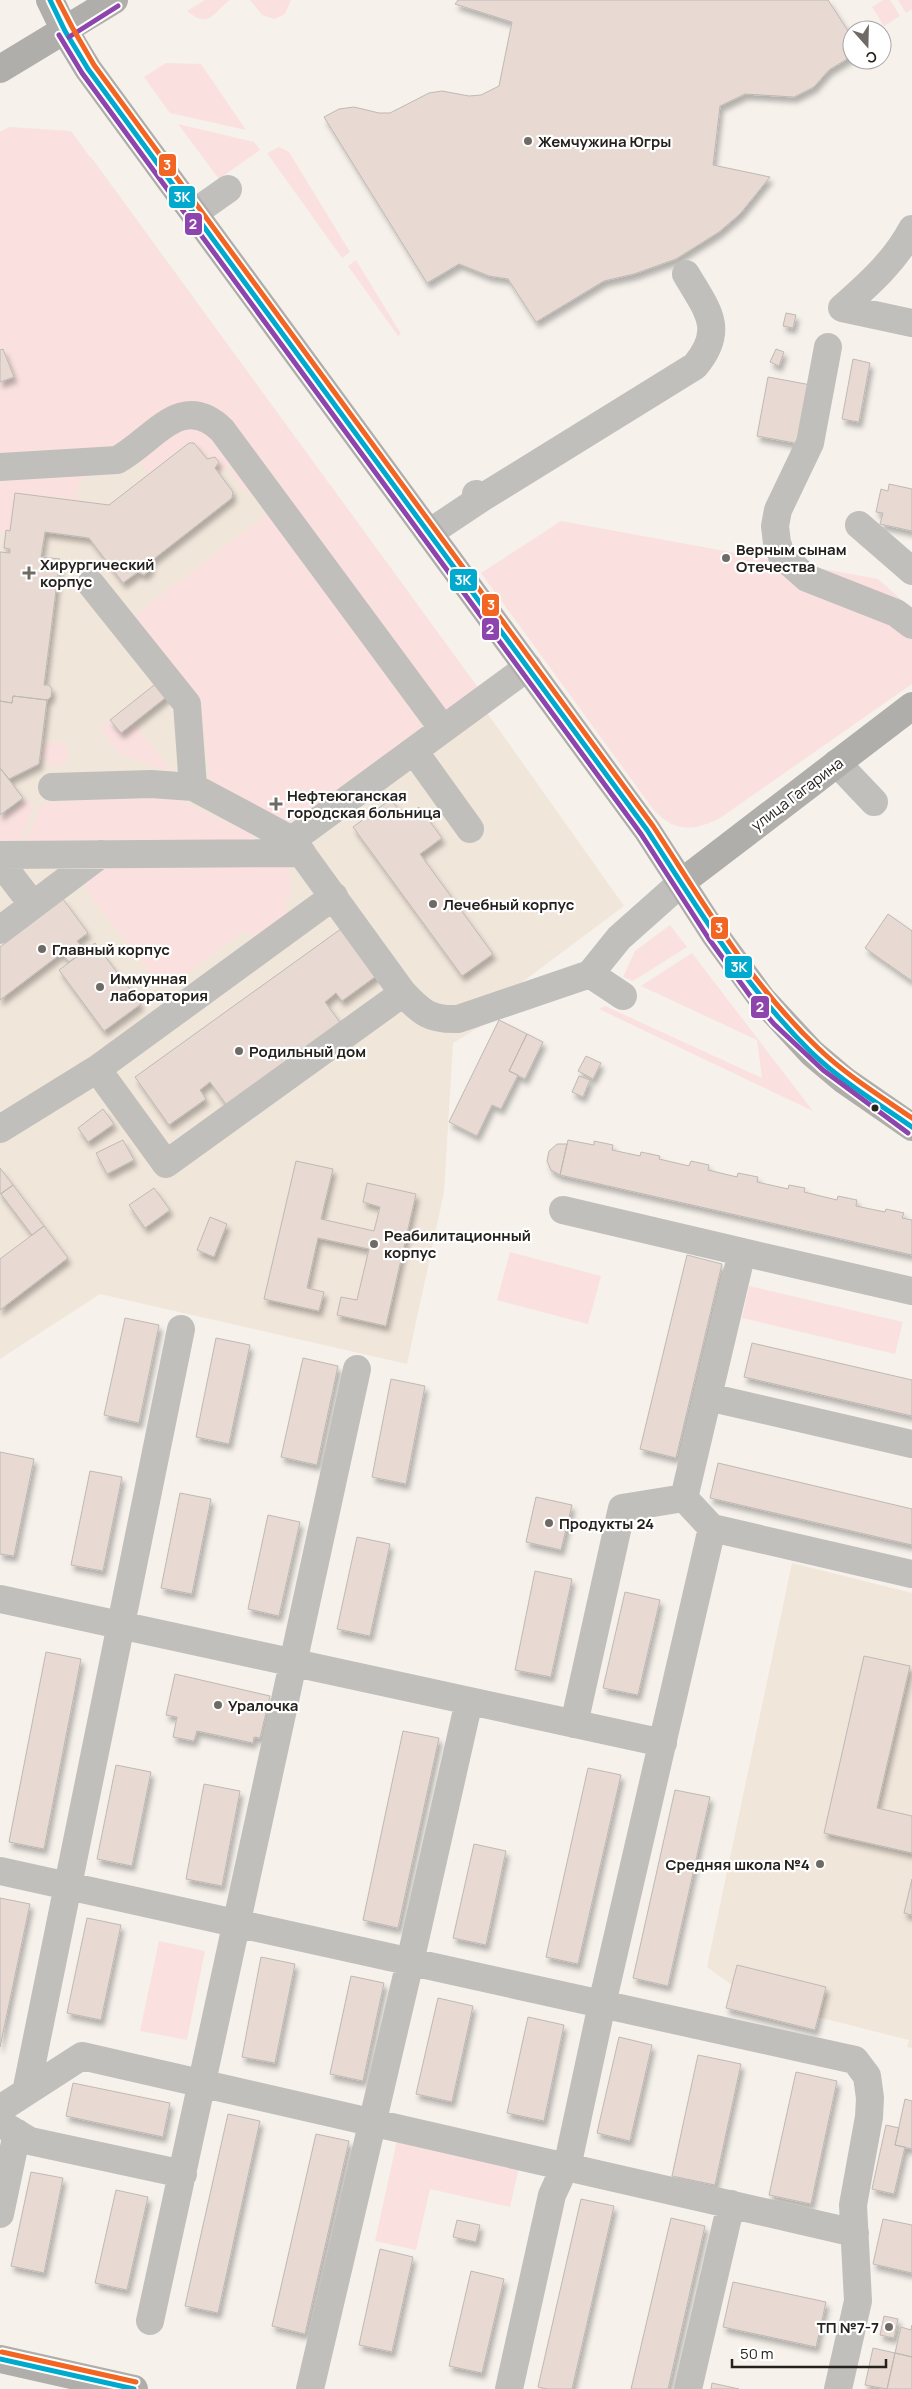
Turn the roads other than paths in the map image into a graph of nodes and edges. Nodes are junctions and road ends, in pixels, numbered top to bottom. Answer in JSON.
{"nodes":[{"id":1,"x":50,"y":0,"type":"edge"},
{"id":2,"x":114,"y":0,"type":"edge"},
{"id":3,"x":65,"y":31,"type":"junction"},
{"id":4,"x":0,"y":69,"type":"edge"},
{"id":5,"x":228,"y":189,"type":"dead end"},
{"id":6,"x":194,"y":213,"type":"junction"},
{"id":7,"x":912,"y":229,"type":"edge"},
{"id":8,"x":686,"y":274,"type":"dead end"},
{"id":9,"x":912,"y":323,"type":"edge"},
{"id":10,"x":828,"y":347,"type":"dead end"},
{"id":11,"x":0,"y":467,"type":"edge"},
{"id":12,"x":859,"y":525,"type":"dead end"},
{"id":13,"x":429,"y":533,"type":"junction"},
{"id":14,"x":912,"y":571,"type":"edge"},
{"id":15,"x":91,"y":584,"type":"dead end"},
{"id":16,"x":912,"y":625,"type":"edge"},
{"id":17,"x":528,"y":667,"type":"junction"},
{"id":18,"x":912,"y":706,"type":"edge"},
{"id":19,"x":443,"y":730,"type":"junction"},
{"id":20,"x":414,"y":751,"type":"junction"},
{"id":21,"x":837,"y":763,"type":"junction"},
{"id":22,"x":52,"y":787,"type":"dead end"},
{"id":23,"x":193,"y":787,"type":"junction"},
{"id":24,"x":874,"y":802,"type":"dead end"},
{"id":25,"x":470,"y":830,"type":"dead end"},
{"id":26,"x":297,"y":846,"type":"junction"},
{"id":27,"x":0,"y":854,"type":"edge"},
{"id":28,"x":101,"y":854,"type":"junction"},
{"id":29,"x":0,"y":862,"type":"edge"},
{"id":30,"x":682,"y":882,"type":"junction"},
{"id":31,"x":334,"y":896,"type":"junction"},
{"id":32,"x":33,"y":905,"type":"junction"},
{"id":33,"x":0,"y":930,"type":"edge"},
{"id":34,"x":590,"y":974,"type":"junction"},
{"id":35,"x":403,"y":993,"type":"junction"},
{"id":36,"x":623,"y":996,"type":"dead end"},
{"id":37,"x":97,"y":1069,"type":"junction"},
{"id":38,"x":912,"y":1127,"type":"edge"},
{"id":39,"x":0,"y":1129,"type":"edge"},
{"id":40,"x":563,"y":1210,"type":"dead end"},
{"id":41,"x":742,"y":1252,"type":"junction"},
{"id":42,"x":912,"y":1291,"type":"edge"},
{"id":43,"x":181,"y":1329,"type":"dead end"},
{"id":44,"x":357,"y":1369,"type":"dead end"},
{"id":45,"x":708,"y":1397,"type":"junction"},
{"id":46,"x":912,"y":1444,"type":"edge"},
{"id":47,"x":684,"y":1498,"type":"junction"},
{"id":48,"x":712,"y":1528,"type":"junction"},
{"id":49,"x":912,"y":1574,"type":"edge"},
{"id":50,"x":0,"y":1599,"type":"edge"},
{"id":51,"x":120,"y":1625,"type":"junction"},
{"id":52,"x":293,"y":1663,"type":"junction"},
{"id":53,"x":469,"y":1701,"type":"junction"},
{"id":54,"x":574,"y":1724,"type":"junction"},
{"id":55,"x":663,"y":1743,"type":"junction"},
{"id":56,"x":0,"y":1871,"type":"edge"},
{"id":57,"x":67,"y":1886,"type":"junction"},
{"id":58,"x":237,"y":1924,"type":"junction"},
{"id":59,"x":410,"y":1962,"type":"junction"},
{"id":60,"x":602,"y":2004,"type":"junction"},
{"id":61,"x":203,"y":2083,"type":"junction"},
{"id":62,"x":26,"y":2092,"type":"junction"},
{"id":63,"x":0,"y":2109,"type":"edge"},
{"id":64,"x":373,"y":2121,"type":"junction"},
{"id":65,"x":8,"y":2128,"type":"edge"},
{"id":66,"x":565,"y":2166,"type":"junction"},
{"id":67,"x":183,"y":2174,"type":"junction"},
{"id":68,"x":731,"y":2204,"type":"junction"},
{"id":69,"x":0,"y":2214,"type":"edge"},
{"id":70,"x":855,"y":2233,"type":"junction"},
{"id":71,"x":150,"y":2321,"type":"dead end"},
{"id":72,"x":0,"y":2359,"type":"edge"},
{"id":73,"x":134,"y":2389,"type":"edge"},
{"id":74,"x":310,"y":2389,"type":"edge"},
{"id":75,"x":509,"y":2389,"type":"edge"},
{"id":76,"x":688,"y":2389,"type":"edge"},
{"id":77,"x":838,"y":2389,"type":"edge"}],
"edges":[{"from":1,"to":3,"type":"main road"},
{"from":2,"to":3,"type":"main road"},
{"from":3,"to":4,"type":"main road"},
{"from":3,"to":6,"type":"main road"},
{"from":5,"to":6,"type":"street"},
{"from":6,"to":13,"type":"main road"},
{"from":7,"to":9,"type":"street"},
{"from":8,"to":13,"type":"street"},
{"from":10,"to":16,"type":"street"},
{"from":11,"to":19,"type":"street"},
{"from":12,"to":14,"type":"street"},
{"from":13,"to":17,"type":"main road"},
{"from":15,"to":23,"type":"street"},
{"from":17,"to":19,"type":"street"},
{"from":17,"to":30,"type":"main road"},
{"from":18,"to":21,"type":"main road","name":"улица Гагарина"},
{"from":19,"to":20,"type":"street"},
{"from":20,"to":25,"type":"street"},
{"from":20,"to":26,"type":"street"},
{"from":21,"to":24,"type":"street"},
{"from":21,"to":30,"type":"main road","name":"улица Гагарина"},
{"from":22,"to":23,"type":"street"},
{"from":23,"to":26,"type":"street"},
{"from":26,"to":28,"type":"street"},
{"from":26,"to":31,"type":"street"},
{"from":27,"to":28,"type":"street"},
{"from":28,"to":32,"type":"street"},
{"from":29,"to":32,"type":"street"},
{"from":30,"to":34,"type":"street"},
{"from":30,"to":38,"type":"main road"},
{"from":31,"to":35,"type":"street"},
{"from":31,"to":37,"type":"street"},
{"from":32,"to":33,"type":"street"},
{"from":34,"to":35,"type":"street"},
{"from":34,"to":36,"type":"street"},
{"from":35,"to":37,"type":"street"},
{"from":37,"to":39,"type":"street"},
{"from":40,"to":41,"type":"street"},
{"from":41,"to":42,"type":"street"},
{"from":41,"to":45,"type":"street"},
{"from":43,"to":51,"type":"street"},
{"from":44,"to":52,"type":"street"},
{"from":45,"to":46,"type":"street"},
{"from":45,"to":47,"type":"street"},
{"from":47,"to":48,"type":"street"},
{"from":47,"to":54,"type":"street"},
{"from":48,"to":49,"type":"street"},
{"from":48,"to":55,"type":"street"},
{"from":50,"to":51,"type":"street"},
{"from":51,"to":52,"type":"street"},
{"from":51,"to":57,"type":"street"},
{"from":52,"to":53,"type":"street"},
{"from":52,"to":58,"type":"street"},
{"from":53,"to":54,"type":"street"},
{"from":53,"to":59,"type":"street"},
{"from":54,"to":55,"type":"street"},
{"from":55,"to":60,"type":"street"},
{"from":56,"to":57,"type":"street"},
{"from":57,"to":58,"type":"street"},
{"from":57,"to":62,"type":"street"},
{"from":58,"to":59,"type":"street"},
{"from":58,"to":61,"type":"street"},
{"from":59,"to":60,"type":"street"},
{"from":59,"to":64,"type":"street"},
{"from":60,"to":66,"type":"street"},
{"from":60,"to":70,"type":"street"},
{"from":61,"to":62,"type":"street"},
{"from":61,"to":64,"type":"street"},
{"from":61,"to":67,"type":"street"},
{"from":62,"to":63,"type":"street"},
{"from":64,"to":66,"type":"street"},
{"from":64,"to":74,"type":"street"},
{"from":65,"to":67,"type":"street"},
{"from":65,"to":69,"type":"street"},
{"from":66,"to":68,"type":"street"},
{"from":66,"to":75,"type":"street"},
{"from":67,"to":71,"type":"street"},
{"from":68,"to":70,"type":"street"},
{"from":68,"to":76,"type":"street"},
{"from":70,"to":77,"type":"street"},
{"from":72,"to":73,"type":"main road"}]}
